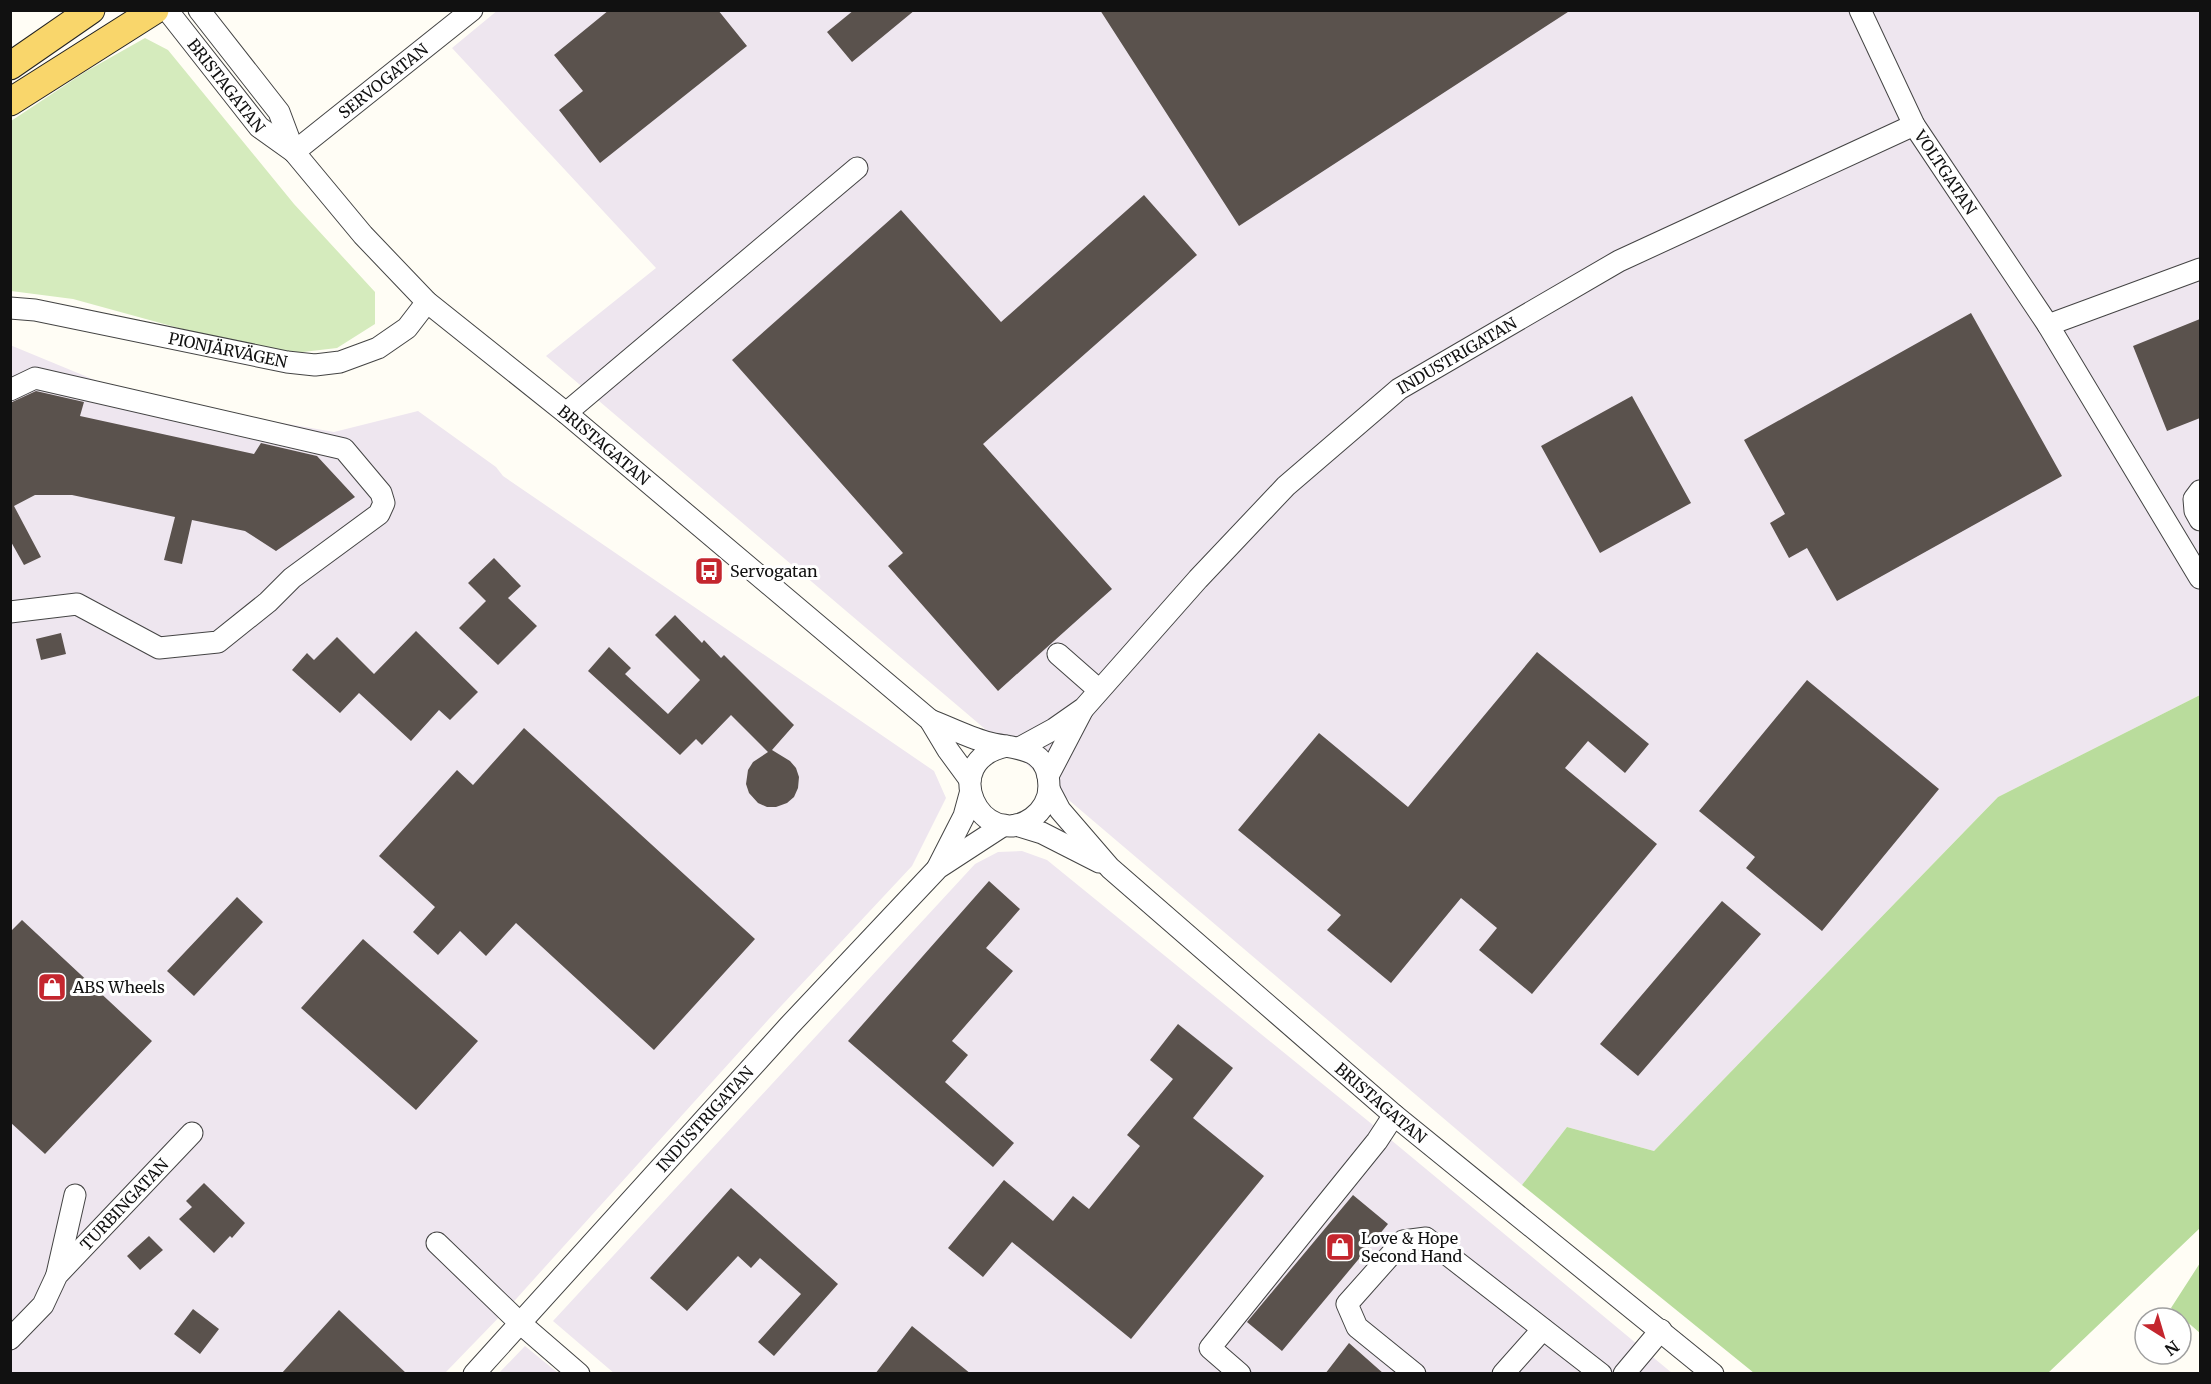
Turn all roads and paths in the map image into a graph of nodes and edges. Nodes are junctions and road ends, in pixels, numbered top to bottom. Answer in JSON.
{"nodes":[{"id":1,"x":91,"y":10,"type":"edge"},
{"id":2,"x":154,"y":10,"type":"edge"},
{"id":3,"x":166,"y":10,"type":"edge"},
{"id":4,"x":199,"y":10,"type":"edge"},
{"id":5,"x":220,"y":10,"type":"edge"},
{"id":6,"x":471,"y":10,"type":"edge"},
{"id":7,"x":1860,"y":10,"type":"edge"},
{"id":8,"x":225,"y":43,"type":"junction"},
{"id":9,"x":10,"y":66,"type":"edge"},
{"id":10,"x":10,"y":102,"type":"edge"},
{"id":11,"x":1914,"y":124,"type":"junction"},
{"id":12,"x":294,"y":152,"type":"junction"},
{"id":13,"x":857,"y":168,"type":"dead end"},
{"id":14,"x":2200,"y":269,"type":"edge"},
{"id":15,"x":427,"y":302,"type":"junction"},
{"id":16,"x":10,"y":308,"type":"edge"},
{"id":17,"x":2048,"y":325,"type":"junction"},
{"id":18,"x":10,"y":390,"type":"edge"},
{"id":19,"x":566,"y":413,"type":"junction"},
{"id":20,"x":2200,"y":490,"type":"edge"},
{"id":21,"x":2200,"y":520,"type":"edge"},
{"id":22,"x":2200,"y":578,"type":"edge"},
{"id":23,"x":10,"y":612,"type":"edge"},
{"id":24,"x":1058,"y":654,"type":"dead end"},
{"id":25,"x":1099,"y":690,"type":"junction"},
{"id":26,"x":1084,"y":708,"type":"junction"},
{"id":27,"x":930,"y":720,"type":"junction"},
{"id":28,"x":1014,"y":746,"type":"junction"},
{"id":29,"x":1049,"y":783,"type":"junction"},
{"id":30,"x":970,"y":787,"type":"junction"},
{"id":31,"x":1010,"y":825,"type":"junction"},
{"id":32,"x":938,"y":868,"type":"junction"},
{"id":33,"x":1110,"y":868,"type":"junction"},
{"id":34,"x":1394,"y":1115,"type":"junction"},
{"id":35,"x":192,"y":1132,"type":"dead end"},
{"id":36,"x":75,"y":1195,"type":"dead end"},
{"id":37,"x":436,"y":1243,"type":"dead end"},
{"id":38,"x":57,"y":1275,"type":"junction"},
{"id":39,"x":520,"y":1323,"type":"junction"},
{"id":40,"x":1543,"y":1329,"type":"junction"},
{"id":41,"x":1661,"y":1330,"type":"junction"},
{"id":42,"x":10,"y":1338,"type":"edge"},
{"id":43,"x":474,"y":1374,"type":"edge"},
{"id":44,"x":579,"y":1374,"type":"edge"},
{"id":45,"x":1240,"y":1374,"type":"edge"},
{"id":46,"x":1415,"y":1374,"type":"edge"},
{"id":47,"x":1503,"y":1374,"type":"edge"},
{"id":48,"x":1601,"y":1374,"type":"edge"},
{"id":49,"x":1624,"y":1374,"type":"edge"},
{"id":50,"x":1713,"y":1374,"type":"edge"}],
"edges":[{"from":1,"to":9,"type":"main road"},
{"from":2,"to":10,"type":"main road"},
{"from":3,"to":12,"type":"street","name":"BRISTAGATAN"},
{"from":4,"to":8,"type":"street","name":"BRISTAGATAN"},
{"from":5,"to":8,"type":"street"},
{"from":6,"to":12,"type":"street","name":"SERVOGATAN"},
{"from":7,"to":11,"type":"street","name":"VOLTGATAN"},
{"from":8,"to":12,"type":"street","name":"BRISTAGATAN"},
{"from":11,"to":17,"type":"street","name":"VOLTGATAN"},
{"from":11,"to":25,"type":"street","name":"INDUSTRIGATAN"},
{"from":12,"to":15,"type":"street","name":"BRISTAGATAN"},
{"from":13,"to":19,"type":"street"},
{"from":14,"to":17,"type":"street"},
{"from":15,"to":16,"type":"street","name":"PIONJÄRVÄGEN"},
{"from":15,"to":19,"type":"street","name":"BRISTAGATAN"},
{"from":17,"to":22,"type":"street","name":"VOLTGATAN"},
{"from":18,"to":23,"type":"street"},
{"from":19,"to":27,"type":"street","name":"BRISTAGATAN"},
{"from":20,"to":21,"type":"street"},
{"from":24,"to":25,"type":"street"},
{"from":25,"to":26,"type":"street","name":"INDUSTRIGATAN"},
{"from":26,"to":28,"type":"street","name":"INDUSTRIGATAN"},
{"from":26,"to":29,"type":"street","name":"INDUSTRIGATAN"},
{"from":27,"to":28,"type":"street","name":"BRISTAGATAN"},
{"from":27,"to":30,"type":"street","name":"BRISTAGATAN"},
{"from":28,"to":29,"type":"street","name":"BRISTAGATAN"},
{"from":28,"to":30,"type":"street"},
{"from":29,"to":31,"type":"street"},
{"from":29,"to":33,"type":"street","name":"BRISTAGATAN"},
{"from":30,"to":31,"type":"street","name":"BRISTAGATAN"},
{"from":30,"to":32,"type":"street","name":"INDUSTRIGATAN"},
{"from":31,"to":32,"type":"street","name":"INDUSTRIGATAN"},
{"from":31,"to":33,"type":"street","name":"BRISTAGATAN"},
{"from":32,"to":39,"type":"street","name":"INDUSTRIGATAN"},
{"from":33,"to":34,"type":"street","name":"BRISTAGATAN"},
{"from":34,"to":41,"type":"street","name":"BRISTAGATAN"},
{"from":34,"to":45,"type":"street"},
{"from":35,"to":38,"type":"street","name":"TURBINGATAN"},
{"from":36,"to":38,"type":"street","name":"TURBINGATAN"},
{"from":37,"to":39,"type":"street"},
{"from":38,"to":42,"type":"street","name":"TURBINGATAN"},
{"from":39,"to":43,"type":"street","name":"INDUSTRIGATAN"},
{"from":39,"to":44,"type":"street"},
{"from":40,"to":46,"type":"street"},
{"from":40,"to":47,"type":"street"},
{"from":40,"to":48,"type":"street"},
{"from":41,"to":49,"type":"street"},
{"from":41,"to":50,"type":"street","name":"BRISTAGATAN"}]}
